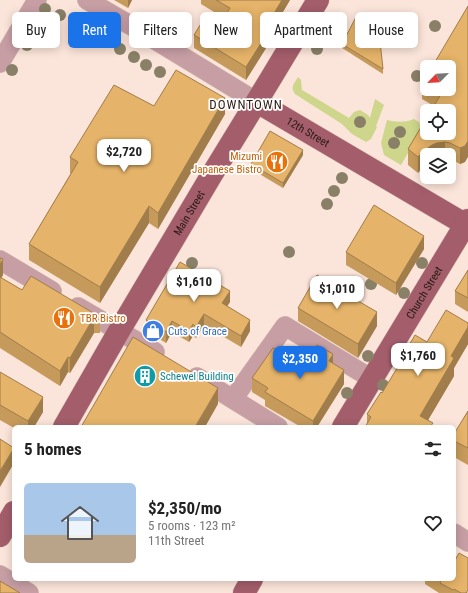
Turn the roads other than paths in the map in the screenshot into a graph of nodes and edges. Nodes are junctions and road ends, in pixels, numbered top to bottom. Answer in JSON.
{"nodes":[{"id":1,"x":37,"y":0,"type":"edge"},
{"id":2,"x":87,"y":0,"type":"edge"},
{"id":3,"x":318,"y":0,"type":"edge"},
{"id":4,"x":0,"y":63,"type":"edge"},
{"id":5,"x":257,"y":102,"type":"junction"},
{"id":6,"x":467,"y":224,"type":"edge"},
{"id":7,"x":0,"y":260,"type":"edge"},
{"id":8,"x":119,"y":331,"type":"junction"},
{"id":9,"x":372,"y":379,"type":"junction"},
{"id":10,"x":233,"y":399,"type":"junction"},
{"id":11,"x":65,"y":425,"type":"edge"},
{"id":12,"x":275,"y":425,"type":"edge"},
{"id":13,"x":344,"y":425,"type":"edge"},
{"id":14,"x":12,"y":515,"type":"edge"},
{"id":15,"x":456,"y":534,"type":"edge"},
{"id":16,"x":0,"y":536,"type":"edge"},
{"id":17,"x":468,"y":542,"type":"edge"},
{"id":18,"x":0,"y":575,"type":"edge"},
{"id":19,"x":251,"y":581,"type":"edge"},
{"id":20,"x":29,"y":593,"type":"edge"},
{"id":21,"x":244,"y":593,"type":"edge"}],
"edges":[{"from":1,"to":4,"type":"street"},
{"from":2,"to":5,"type":"street","name":"12th Street"},
{"from":3,"to":5,"type":"main road","name":"Main Street"},
{"from":5,"to":6,"type":"main road","name":"12th Street"},
{"from":5,"to":8,"type":"main road","name":"Main Street"},
{"from":6,"to":9,"type":"main road","name":"Church Street"},
{"from":7,"to":8,"type":"street"},
{"from":8,"to":10,"type":"street"},
{"from":8,"to":11,"type":"main road","name":"Main Street"},
{"from":9,"to":10,"type":"street"},
{"from":9,"to":13,"type":"main road","name":"Church Street"},
{"from":10,"to":12,"type":"street"},
{"from":14,"to":16,"type":"main road"},
{"from":15,"to":17,"type":"street"},
{"from":18,"to":20,"type":"street"},
{"from":19,"to":21,"type":"main road"}]}
